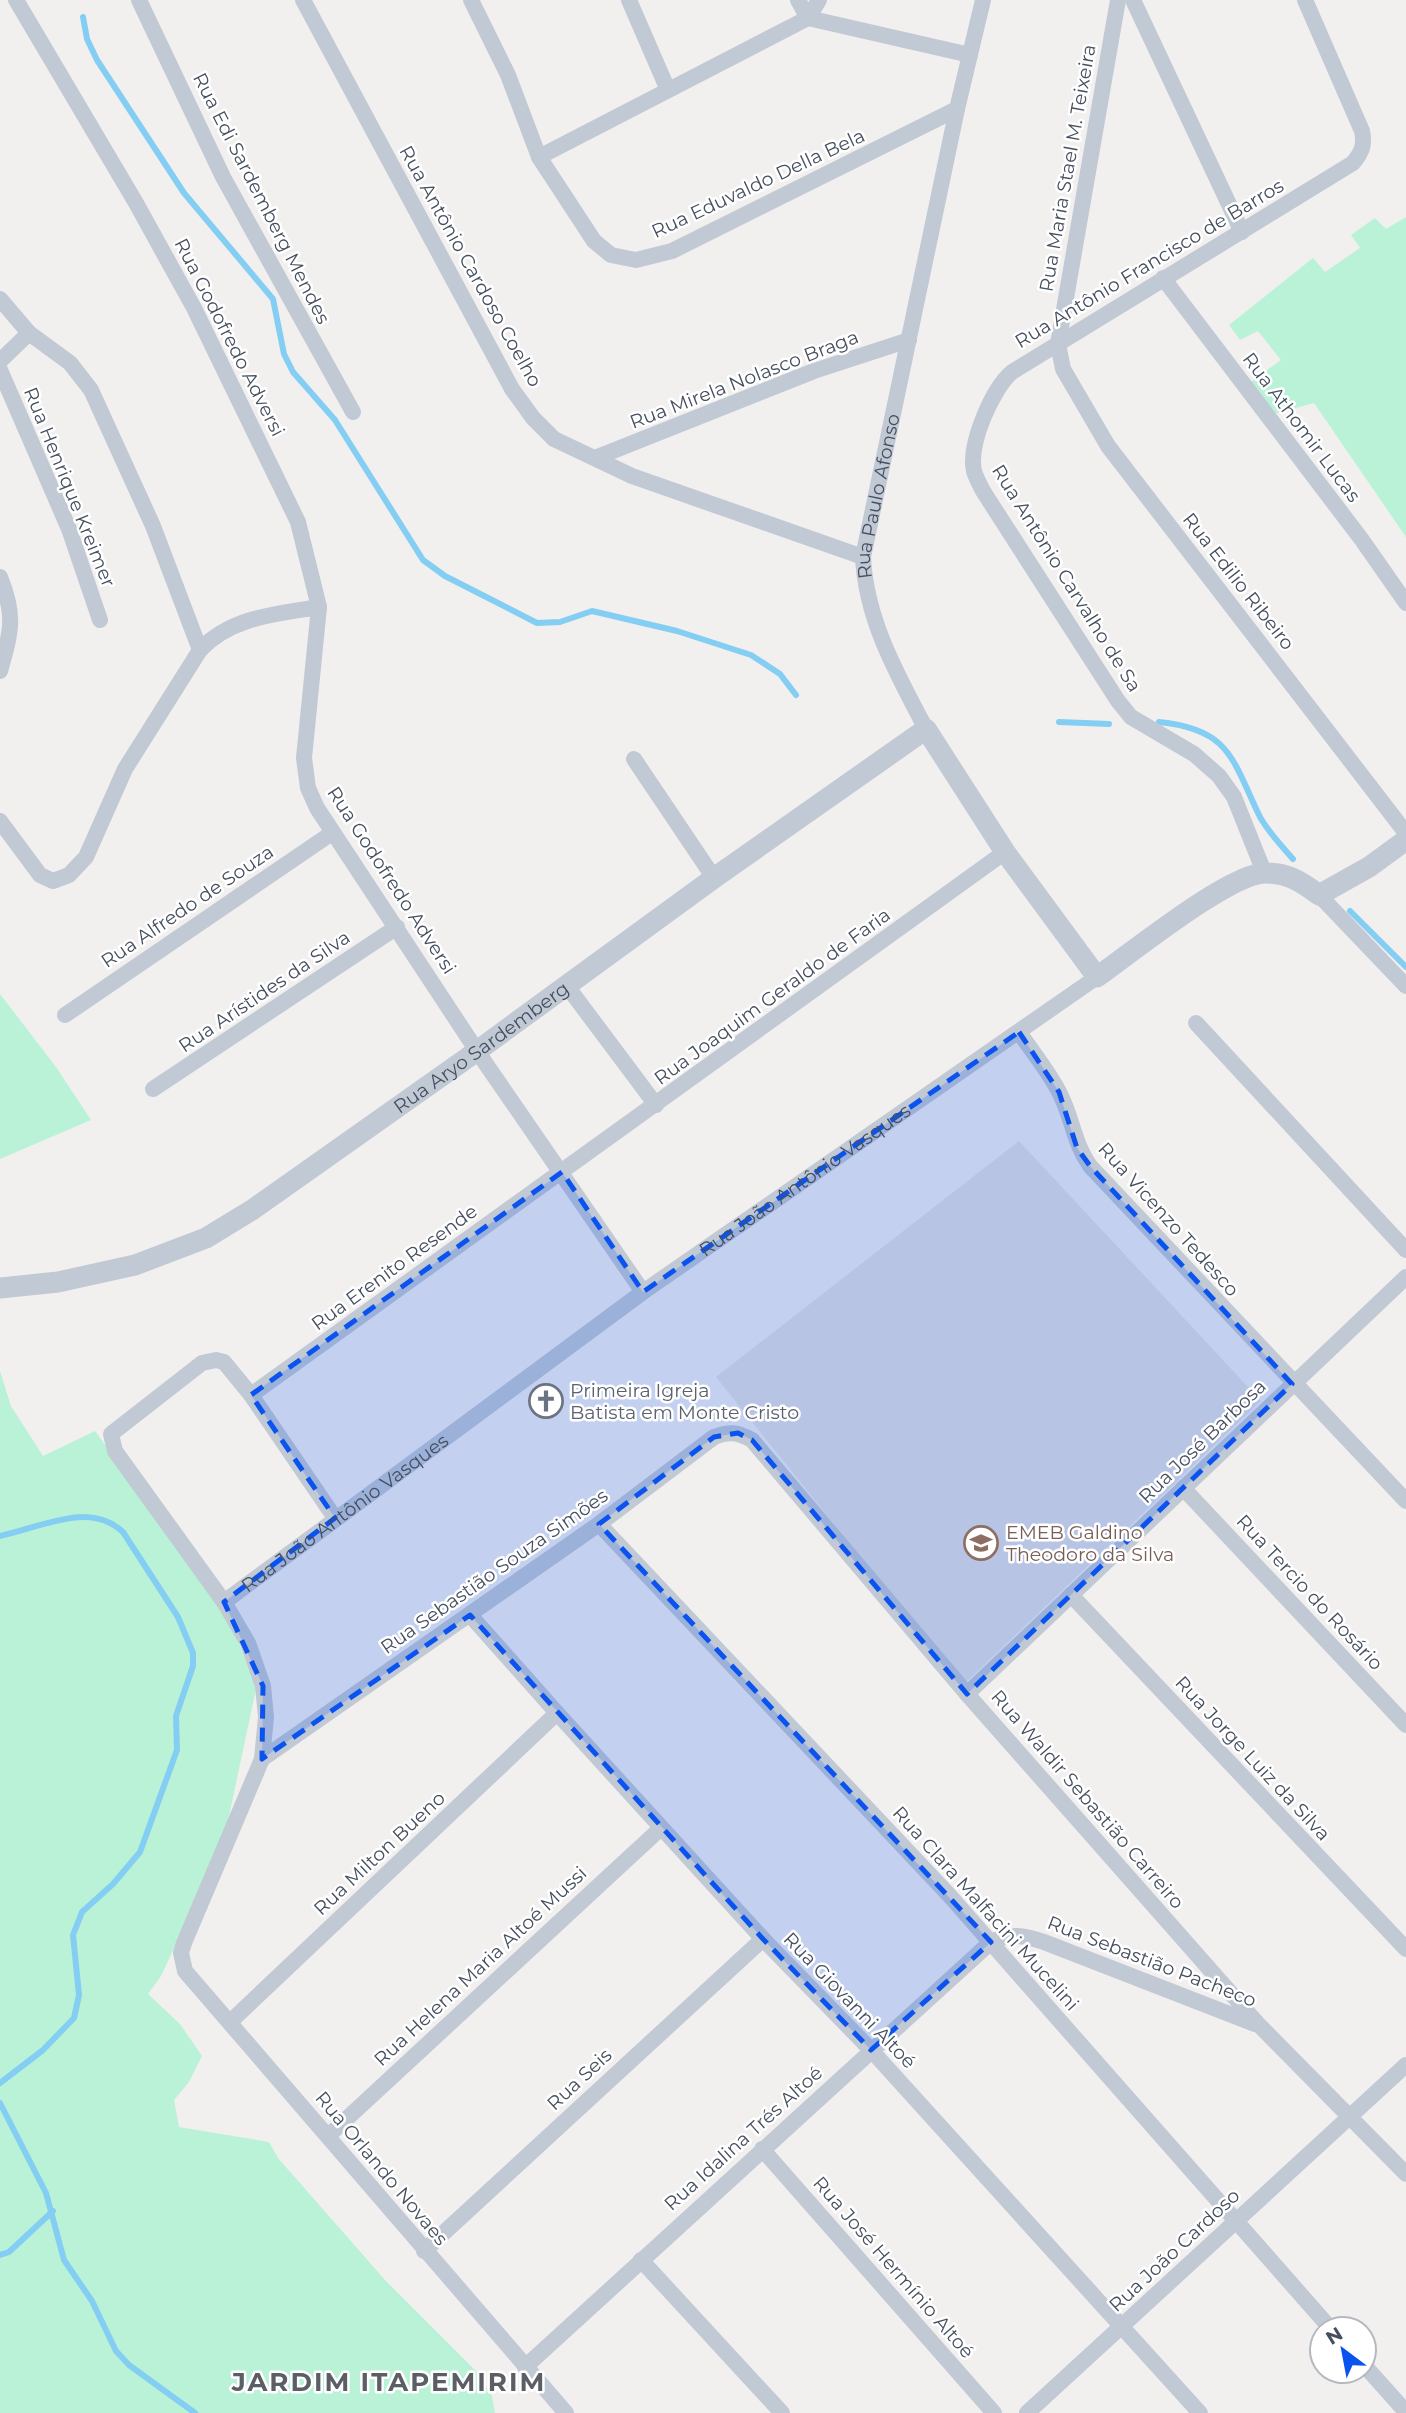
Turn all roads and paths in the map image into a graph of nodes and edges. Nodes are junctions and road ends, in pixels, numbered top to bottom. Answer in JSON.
{"nodes":[{"id":1,"x":16,"y":0,"type":"edge"},
{"id":2,"x":139,"y":0,"type":"edge"},
{"id":3,"x":303,"y":0,"type":"edge"},
{"id":4,"x":471,"y":0,"type":"edge"},
{"id":5,"x":629,"y":0,"type":"edge"},
{"id":6,"x":797,"y":0,"type":"edge"},
{"id":7,"x":819,"y":0,"type":"edge"},
{"id":8,"x":983,"y":0,"type":"edge"},
{"id":9,"x":1118,"y":0,"type":"edge"},
{"id":10,"x":1133,"y":0,"type":"edge"},
{"id":11,"x":1305,"y":0,"type":"edge"},
{"id":12,"x":808,"y":18,"type":"junction"},
{"id":13,"x":970,"y":55,"type":"junction"},
{"id":14,"x":668,"y":90,"type":"junction"},
{"id":15,"x":957,"y":109,"type":"junction"},
{"id":16,"x":539,"y":157,"type":"junction"},
{"id":17,"x":1242,"y":232,"type":"junction"},
{"id":18,"x":1163,"y":278,"type":"junction"},
{"id":19,"x":0,"y":299,"type":"edge"},
{"id":20,"x":29,"y":333,"type":"junction"},
{"id":21,"x":909,"y":340,"type":"junction"},
{"id":22,"x":1058,"y":344,"type":"junction"},
{"id":23,"x":0,"y":360,"type":"edge"},
{"id":24,"x":0,"y":370,"type":"edge"},
{"id":25,"x":353,"y":412,"type":"dead end"},
{"id":26,"x":985,"y":416,"type":"joint"},
{"id":27,"x":595,"y":458,"type":"junction"},
{"id":28,"x":863,"y":557,"type":"junction"},
{"id":29,"x":0,"y":577,"type":"edge"},
{"id":30,"x":1406,"y":603,"type":"edge"},
{"id":31,"x":318,"y":607,"type":"junction"},
{"id":32,"x":100,"y":620,"type":"dead end"},
{"id":33,"x":200,"y":650,"type":"junction"},
{"id":34,"x":0,"y":671,"type":"edge"},
{"id":35,"x":926,"y":729,"type":"junction"},
{"id":36,"x":634,"y":759,"type":"dead end"},
{"id":37,"x":0,"y":821,"type":"edge"},
{"id":38,"x":332,"y":833,"type":"junction"},
{"id":39,"x":1406,"y":833,"type":"edge"},
{"id":40,"x":1406,"y":840,"type":"edge"},
{"id":41,"x":1005,"y":852,"type":"junction"},
{"id":42,"x":1264,"y":872,"type":"junction"},
{"id":43,"x":714,"y":878,"type":"junction"},
{"id":44,"x":1320,"y":895,"type":"junction"},
{"id":45,"x":397,"y":927,"type":"junction"},
{"id":46,"x":1097,"y":977,"type":"junction"},
{"id":47,"x":567,"y":986,"type":"junction"},
{"id":48,"x":1406,"y":986,"type":"edge"},
{"id":49,"x":65,"y":1015,"type":"dead end"},
{"id":50,"x":1196,"y":1023,"type":"dead end"},
{"id":51,"x":1019,"y":1032,"type":"junction"},
{"id":52,"x":477,"y":1051,"type":"junction"},
{"id":53,"x":153,"y":1089,"type":"dead end"},
{"id":54,"x":656,"y":1105,"type":"junction"},
{"id":55,"x":562,"y":1172,"type":"junction"},
{"id":56,"x":1406,"y":1250,"type":"edge"},
{"id":57,"x":1406,"y":1277,"type":"edge"},
{"id":58,"x":0,"y":1288,"type":"edge"},
{"id":59,"x":643,"y":1292,"type":"junction"},
{"id":60,"x":1292,"y":1384,"type":"junction"},
{"id":61,"x":251,"y":1395,"type":"junction"},
{"id":62,"x":752,"y":1440,"type":"joint"},
{"id":63,"x":1183,"y":1488,"type":"junction"},
{"id":64,"x":1406,"y":1501,"type":"edge"},
{"id":65,"x":335,"y":1518,"type":"junction"},
{"id":66,"x":599,"y":1524,"type":"junction"},
{"id":67,"x":1071,"y":1595,"type":"junction"},
{"id":68,"x":224,"y":1602,"type":"junction"},
{"id":69,"x":470,"y":1615,"type":"junction"},
{"id":70,"x":967,"y":1694,"type":"junction"},
{"id":71,"x":556,"y":1713,"type":"junction"},
{"id":72,"x":1406,"y":1725,"type":"edge"},
{"id":73,"x":262,"y":1759,"type":"junction"},
{"id":74,"x":661,"y":1828,"type":"junction"},
{"id":75,"x":763,"y":1939,"type":"junction"},
{"id":76,"x":991,"y":1942,"type":"junction"},
{"id":77,"x":1406,"y":1949,"type":"edge"},
{"id":78,"x":230,"y":2022,"type":"junction"},
{"id":79,"x":1258,"y":2024,"type":"junction"},
{"id":80,"x":871,"y":2050,"type":"junction"},
{"id":81,"x":1406,"y":2065,"type":"edge"},
{"id":82,"x":1350,"y":2116,"type":"junction"},
{"id":83,"x":328,"y":2136,"type":"junction"},
{"id":84,"x":762,"y":2149,"type":"junction"},
{"id":85,"x":1406,"y":2174,"type":"edge"},
{"id":86,"x":1234,"y":2222,"type":"junction"},
{"id":87,"x":424,"y":2251,"type":"junction"},
{"id":88,"x":641,"y":2260,"type":"junction"},
{"id":89,"x":1318,"y":2315,"type":"edge"},
{"id":90,"x":1122,"y":2328,"type":"junction"},
{"id":91,"x":525,"y":2367,"type":"junction"},
{"id":92,"x":1378,"y":2381,"type":"edge"},
{"id":93,"x":1406,"y":2412,"type":"edge"},
{"id":94,"x":566,"y":2413,"type":"edge"},
{"id":95,"x":782,"y":2413,"type":"edge"},
{"id":96,"x":994,"y":2413,"type":"edge"},
{"id":97,"x":1027,"y":2413,"type":"edge"},
{"id":98,"x":1200,"y":2413,"type":"edge"}],
"edges":[{"from":1,"to":31,"type":"street","name":"Rua Godofredo Adversi"},
{"from":2,"to":25,"type":"street","name":"Rua Edi Sardemberg Mendes"},
{"from":3,"to":27,"type":"street","name":"Rua Antônio Cardoso Coelho"},
{"from":4,"to":16,"type":"street","name":"Rua Eduvaldo Della Bela"},
{"from":5,"to":14,"type":"street"},
{"from":6,"to":12,"type":"street"},
{"from":7,"to":12,"type":"street"},
{"from":8,"to":13,"type":"street","name":"Rua Paulo Afonso"},
{"from":9,"to":22,"type":"street","name":"Rua Maria Stael M. Teixeira"},
{"from":10,"to":17,"type":"street"},
{"from":11,"to":17,"type":"street","name":"Rua Antônio Francisco de Barros"},
{"from":12,"to":13,"type":"street"},
{"from":12,"to":14,"type":"street"},
{"from":13,"to":15,"type":"street","name":"Rua Paulo Afonso"},
{"from":14,"to":16,"type":"street"},
{"from":15,"to":16,"type":"street","name":"Rua Eduvaldo Della Bela"},
{"from":15,"to":21,"type":"street","name":"Rua Paulo Afonso"},
{"from":17,"to":18,"type":"street","name":"Rua Antônio Francisco de Barros"},
{"from":18,"to":22,"type":"street","name":"Rua Antônio Francisco de Barros"},
{"from":18,"to":30,"type":"street","name":"Rua Athomir Lucas"},
{"from":19,"to":20,"type":"street"},
{"from":20,"to":23,"type":"street"},
{"from":20,"to":33,"type":"street"},
{"from":21,"to":27,"type":"street","name":"Rua Mirela Nolasco Braga"},
{"from":21,"to":28,"type":"street","name":"Rua Paulo Afonso"},
{"from":22,"to":26,"type":"street","name":"Rua Antônio Francisco de Barros"},
{"from":22,"to":39,"type":"street","name":"Rua Edilio Ribeiro"},
{"from":24,"to":32,"type":"street","name":"Rua Henrique Kreimer"},
{"from":26,"to":42,"type":"street","name":"Rua Antônio Carvalho de Sa"},
{"from":27,"to":28,"type":"street","name":"Rua Antônio Cardoso Coelho"},
{"from":28,"to":35,"type":"street","name":"Rua Paulo Afonso"},
{"from":29,"to":34,"type":"street"},
{"from":31,"to":33,"type":"street"},
{"from":31,"to":38,"type":"street","name":"Rua Godofredo Adversi"},
{"from":33,"to":37,"type":"street"},
{"from":35,"to":41,"type":"street","name":"Rua Paulo Afonso"},
{"from":35,"to":43,"type":"street","name":"Rua Aryo Sardemberg"},
{"from":36,"to":43,"type":"street"},
{"from":38,"to":45,"type":"street","name":"Rua Godofredo Adversi"},
{"from":38,"to":49,"type":"street","name":"Rua Alfredo de Souza"},
{"from":40,"to":44,"type":"street"},
{"from":41,"to":46,"type":"street","name":"Rua Paulo Afonso"},
{"from":41,"to":54,"type":"street","name":"Rua Joaquim Geraldo de Faria"},
{"from":42,"to":44,"type":"street"},
{"from":42,"to":46,"type":"street","name":"Rua João Antônio Vasques"},
{"from":43,"to":47,"type":"street","name":"Rua Aryo Sardemberg"},
{"from":44,"to":48,"type":"street"},
{"from":45,"to":52,"type":"street","name":"Rua Godofredo Adversi"},
{"from":45,"to":53,"type":"street","name":"Rua Arístides da Silva"},
{"from":46,"to":51,"type":"street","name":"Rua João Antônio Vasques"},
{"from":47,"to":52,"type":"street","name":"Rua Aryo Sardemberg"},
{"from":47,"to":54,"type":"street"},
{"from":50,"to":56,"type":"street"},
{"from":51,"to":59,"type":"street","name":"Rua João Antônio Vasques"},
{"from":51,"to":60,"type":"street","name":"Rua Vicenzo Tedesco"},
{"from":52,"to":55,"type":"street","name":"Rua Godofredo Adversi"},
{"from":52,"to":58,"type":"street","name":"Rua Aryo Sardemberg"},
{"from":54,"to":55,"type":"street","name":"Rua Joaquim Geraldo de Faria"},
{"from":55,"to":59,"type":"street","name":"Rua Godofredo Adversi"},
{"from":55,"to":61,"type":"street","name":"Rua Erenito Resende"},
{"from":57,"to":60,"type":"street","name":"Rua José Barbosa"},
{"from":59,"to":65,"type":"street","name":"Rua João Antônio Vasques"},
{"from":60,"to":63,"type":"street","name":"Rua José Barbosa"},
{"from":60,"to":64,"type":"street","name":"Rua Vicenzo Tedesco"},
{"from":61,"to":65,"type":"street"},
{"from":61,"to":68,"type":"street"},
{"from":62,"to":66,"type":"street","name":"Rua Sebastião Souza Simões"},
{"from":62,"to":70,"type":"street","name":"Rua Waldir Sebastião Carreiro"},
{"from":63,"to":67,"type":"street","name":"Rua José Barbosa"},
{"from":63,"to":72,"type":"street","name":"Rua Tercio do Rosário"},
{"from":65,"to":68,"type":"street","name":"Rua João Antônio Vasques"},
{"from":66,"to":69,"type":"street","name":"Rua Sebastião Souza Simões"},
{"from":66,"to":76,"type":"street","name":"Rua Clara Malfacini Mucelini"},
{"from":67,"to":70,"type":"street","name":"Rua José Barbosa"},
{"from":67,"to":77,"type":"street","name":"Rua Jorge Luiz da Silva"},
{"from":68,"to":73,"type":"street"},
{"from":69,"to":71,"type":"street","name":"Rua Giovanni Altoé"},
{"from":69,"to":73,"type":"street","name":"Rua Sebastião Souza Simões"},
{"from":70,"to":79,"type":"street","name":"Rua Waldir Sebastião Carreiro"},
{"from":71,"to":74,"type":"street","name":"Rua Giovanni Altoé"},
{"from":71,"to":78,"type":"street","name":"Rua Milton Bueno"},
{"from":73,"to":78,"type":"street","name":"Rua Orlando Novaes"},
{"from":74,"to":75,"type":"street","name":"Rua Giovanni Altoé"},
{"from":74,"to":83,"type":"street","name":"Rua Helena Maria Altoé Mussi"},
{"from":75,"to":80,"type":"street","name":"Rua Giovanni Altoé"},
{"from":75,"to":87,"type":"street","name":"Rua Seis"},
{"from":76,"to":79,"type":"street","name":"Rua Sebastião Pacheco"},
{"from":76,"to":80,"type":"street","name":"Rua Idalina Trés Altoé"},
{"from":76,"to":86,"type":"street","name":"Rua Clara Malfacini Mucelini"},
{"from":78,"to":83,"type":"street","name":"Rua Orlando Novaes"},
{"from":79,"to":82,"type":"street","name":"Rua Waldir Sebastião Carreiro"},
{"from":80,"to":84,"type":"street","name":"Rua Idalina Trés Altoé"},
{"from":80,"to":90,"type":"street","name":"Rua Giovanni Altoé"},
{"from":81,"to":82,"type":"street","name":"Rua João Cardoso"},
{"from":82,"to":85,"type":"street","name":"Rua Waldir Sebastião Carreiro"},
{"from":82,"to":86,"type":"street","name":"Rua João Cardoso"},
{"from":83,"to":87,"type":"street","name":"Rua Orlando Novaes"},
{"from":84,"to":88,"type":"street","name":"Rua Idalina Trés Altoé"},
{"from":84,"to":96,"type":"street","name":"Rua José Hermínio Altoé"},
{"from":86,"to":89,"type":"street","name":"Rua Clara Malfacini Mucelini"},
{"from":86,"to":90,"type":"street","name":"Rua João Cardoso"},
{"from":87,"to":91,"type":"street","name":"Rua Orlando Novaes"},
{"from":88,"to":91,"type":"street","name":"Rua Idalina Trés Altoé"},
{"from":88,"to":95,"type":"street"},
{"from":90,"to":97,"type":"street","name":"Rua João Cardoso"},
{"from":90,"to":98,"type":"street","name":"Rua Giovanni Altoé"},
{"from":91,"to":94,"type":"street","name":"Rua Orlando Novaes"},
{"from":92,"to":93,"type":"street"}]}
